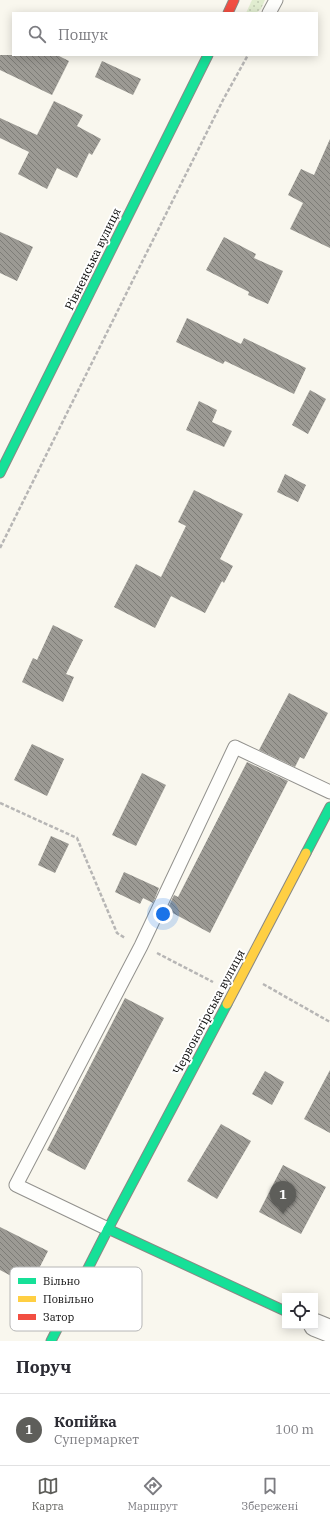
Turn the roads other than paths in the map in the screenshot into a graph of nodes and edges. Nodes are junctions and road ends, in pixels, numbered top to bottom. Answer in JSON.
{"nodes":[{"id":1,"x":234,"y":0,"type":"edge"},
{"id":2,"x":276,"y":0,"type":"edge"},
{"id":3,"x":228,"y":12,"type":"edge"},
{"id":4,"x":270,"y":12,"type":"edge"},
{"id":5,"x":208,"y":56,"type":"edge"},
{"id":6,"x":0,"y":473,"type":"edge"},
{"id":7,"x":330,"y":792,"type":"edge"},
{"id":8,"x":330,"y":807,"type":"edge"},
{"id":9,"x":108,"y":1229,"type":"junction"},
{"id":10,"x":89,"y":1267,"type":"edge"},
{"id":11,"x":282,"y":1310,"type":"edge"},
{"id":12,"x":318,"y":1326,"type":"edge"},
{"id":13,"x":56,"y":1331,"type":"edge"},
{"id":14,"x":330,"y":1332,"type":"edge"},
{"id":15,"x":51,"y":1341,"type":"edge"}],
"edges":[{"from":1,"to":3,"type":"street"},
{"from":2,"to":4,"type":"lane"},
{"from":5,"to":6,"type":"street","name":"Рівненська вулиця"},
{"from":7,"to":9,"type":"lane"},
{"from":8,"to":9,"type":"street","name":"Червоногірська вулиця"},
{"from":9,"to":10,"type":"street","name":"Червоногірська вулиця"},
{"from":9,"to":11,"type":"street"},
{"from":12,"to":14,"type":"street"},
{"from":13,"to":15,"type":"street","name":"Червоногірська вулиця"}]}
